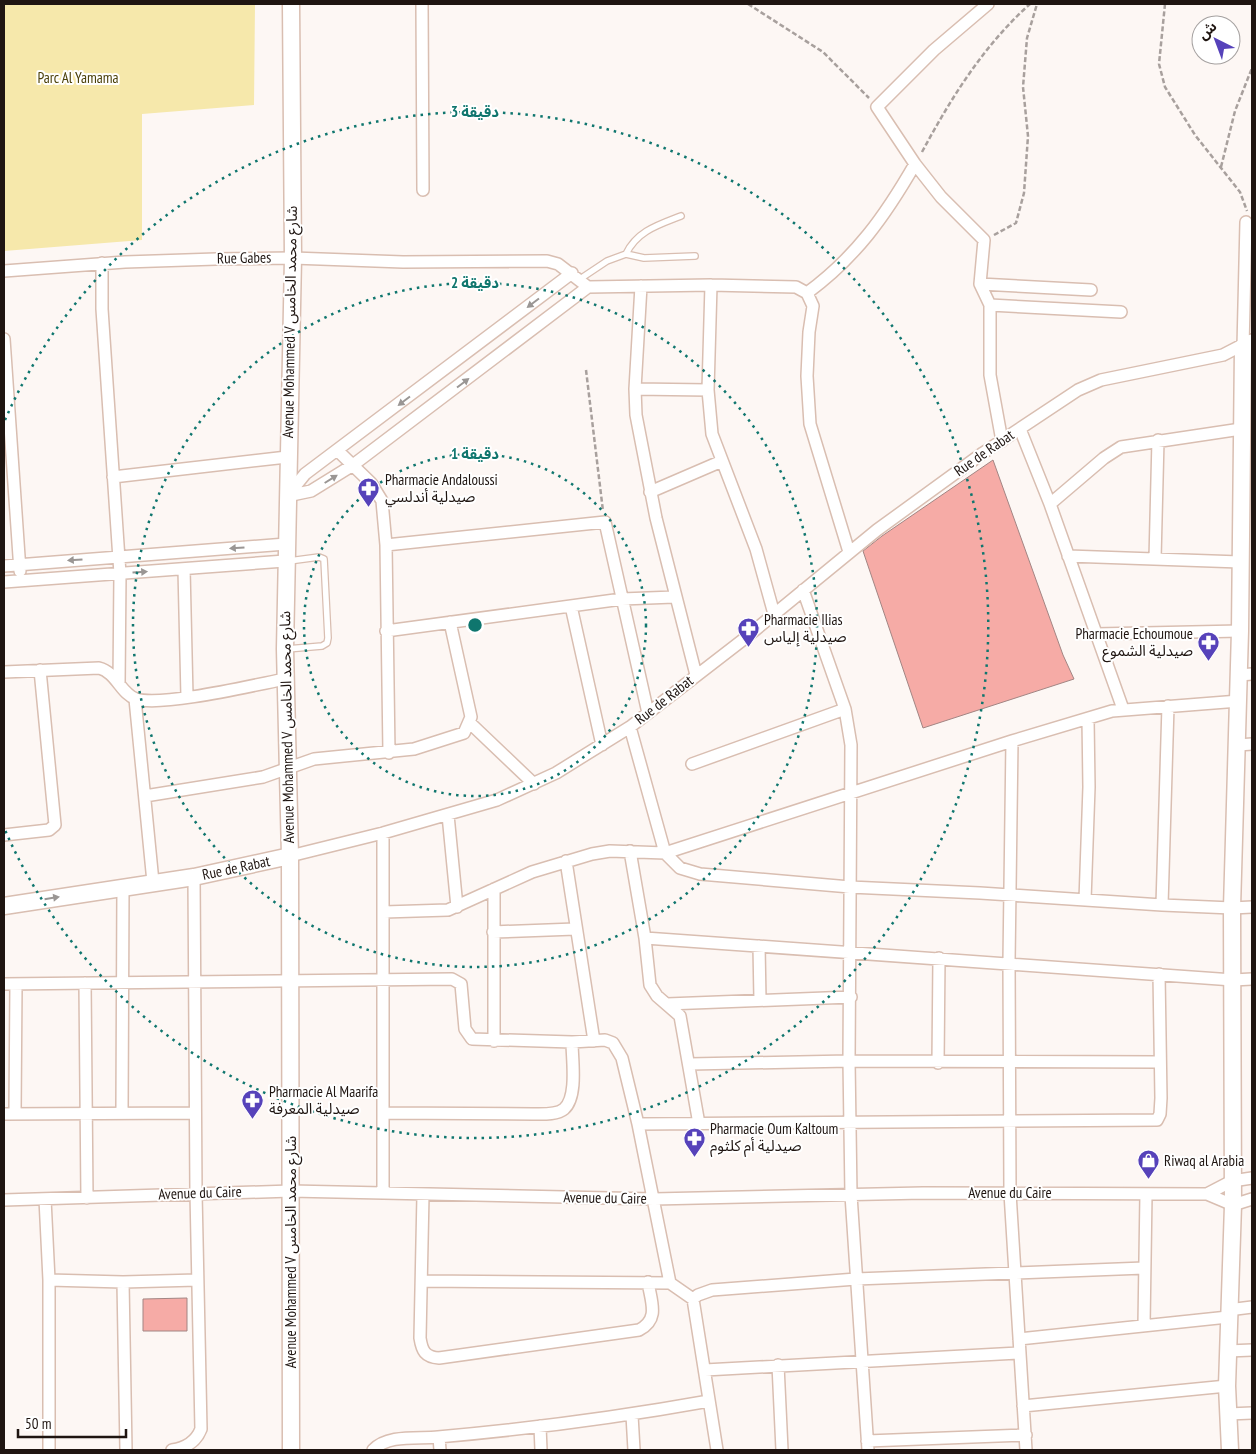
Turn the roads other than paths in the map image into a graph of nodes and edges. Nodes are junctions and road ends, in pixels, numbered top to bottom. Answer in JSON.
{"nodes":[{"id":1,"x":291,"y":4,"type":"edge"},
{"id":2,"x":422,"y":4,"type":"edge"},
{"id":3,"x":988,"y":4,"type":"edge"},
{"id":4,"x":915,"y":164,"type":"junction"},
{"id":5,"x":423,"y":190,"type":"dead end"},
{"id":6,"x":681,"y":216,"type":"dead end"},
{"id":7,"x":1246,"y":222,"type":"road end"},
{"id":8,"x":626,"y":254,"type":"junction"},
{"id":9,"x":695,"y":256,"type":"dead end"},
{"id":10,"x":293,"y":258,"type":"junction"},
{"id":11,"x":102,"y":263,"type":"junction"},
{"id":12,"x":4,"y":271,"type":"edge"},
{"id":13,"x":580,"y":280,"type":"junction"},
{"id":14,"x":980,"y":284,"type":"junction"},
{"id":15,"x":711,"y":285,"type":"junction"},
{"id":16,"x":641,"y":286,"type":"junction"},
{"id":17,"x":1091,"y":290,"type":"dead end"},
{"id":18,"x":807,"y":293,"type":"junction"},
{"id":19,"x":990,"y":304,"type":"junction"},
{"id":20,"x":1121,"y":312,"type":"dead end"},
{"id":21,"x":4,"y":339,"type":"edge"},
{"id":22,"x":1248,"y":343,"type":"edge"},
{"id":23,"x":635,"y":389,"type":"junction"},
{"id":24,"x":708,"y":390,"type":"junction"},
{"id":25,"x":1020,"y":429,"type":"junction"},
{"id":26,"x":1241,"y":429,"type":"junction"},
{"id":27,"x":1158,"y":440,"type":"junction"},
{"id":28,"x":1002,"y":441,"type":"junction"},
{"id":29,"x":338,"y":451,"type":"junction"},
{"id":30,"x":288,"y":457,"type":"junction"},
{"id":31,"x":722,"y":461,"type":"junction"},
{"id":32,"x":353,"y":465,"type":"junction"},
{"id":33,"x":113,"y":477,"type":"junction"},
{"id":34,"x":650,"y":492,"type":"junction"},
{"id":35,"x":287,"y":496,"type":"junction"},
{"id":36,"x":1050,"y":504,"type":"junction"},
{"id":37,"x":9,"y":514,"type":"edge"},
{"id":38,"x":286,"y":544,"type":"junction"},
{"id":39,"x":386,"y":545,"type":"junction"},
{"id":40,"x":849,"y":552,"type":"junction"},
{"id":41,"x":1068,"y":556,"type":"junction"},
{"id":42,"x":119,"y":557,"type":"junction"},
{"id":43,"x":1155,"y":559,"type":"junction"},
{"id":44,"x":285,"y":562,"type":"junction"},
{"id":45,"x":1240,"y":562,"type":"junction"},
{"id":46,"x":19,"y":565,"type":"junction"},
{"id":47,"x":4,"y":566,"type":"edge"},
{"id":48,"x":184,"y":569,"type":"junction"},
{"id":49,"x":120,"y":574,"type":"junction"},
{"id":50,"x":20,"y":580,"type":"junction"},
{"id":51,"x":4,"y":582,"type":"edge"},
{"id":52,"x":803,"y":590,"type":"junction"},
{"id":53,"x":674,"y":597,"type":"junction"},
{"id":54,"x":622,"y":599,"type":"junction"},
{"id":55,"x":570,"y":606,"type":"junction"},
{"id":56,"x":774,"y":614,"type":"junction"},
{"id":57,"x":450,"y":622,"type":"junction"},
{"id":58,"x":386,"y":631,"type":"junction"},
{"id":59,"x":1240,"y":631,"type":"junction"},
{"id":60,"x":1096,"y":634,"type":"junction"},
{"id":61,"x":285,"y":649,"type":"junction"},
{"id":62,"x":40,"y":670,"type":"junction"},
{"id":63,"x":4,"y":672,"type":"edge"},
{"id":64,"x":1246,"y":674,"type":"edge"},
{"id":65,"x":696,"y":675,"type":"junction"},
{"id":66,"x":285,"y":679,"type":"junction"},
{"id":67,"x":119,"y":684,"type":"junction"},
{"id":68,"x":187,"y":697,"type":"junction"},
{"id":69,"x":135,"y":699,"type":"junction"},
{"id":70,"x":1239,"y":701,"type":"junction"},
{"id":71,"x":1168,"y":706,"type":"junction"},
{"id":72,"x":845,"y":709,"type":"junction"},
{"id":73,"x":1123,"y":709,"type":"junction"},
{"id":74,"x":648,"y":713,"type":"junction"},
{"id":75,"x":1088,"y":719,"type":"junction"},
{"id":76,"x":470,"y":723,"type":"junction"},
{"id":77,"x":630,"y":727,"type":"junction"},
{"id":78,"x":1012,"y":740,"type":"junction"},
{"id":79,"x":602,"y":745,"type":"junction"},
{"id":80,"x":1245,"y":745,"type":"edge"},
{"id":81,"x":389,"y":753,"type":"junction"},
{"id":82,"x":692,"y":764,"type":"dead end"},
{"id":83,"x":286,"y":770,"type":"junction"},
{"id":84,"x":534,"y":784,"type":"junction"},
{"id":85,"x":850,"y":794,"type":"junction"},
{"id":86,"x":145,"y":796,"type":"junction"},
{"id":87,"x":448,"y":815,"type":"junction"},
{"id":88,"x":383,"y":833,"type":"junction"},
{"id":89,"x":4,"y":834,"type":"edge"},
{"id":90,"x":630,"y":851,"type":"junction"},
{"id":91,"x":665,"y":853,"type":"junction"},
{"id":92,"x":290,"y":856,"type":"junction"},
{"id":93,"x":566,"y":861,"type":"junction"},
{"id":94,"x":194,"y":877,"type":"junction"},
{"id":95,"x":153,"y":882,"type":"junction"},
{"id":96,"x":123,"y":887,"type":"junction"},
{"id":97,"x":850,"y":887,"type":"junction"},
{"id":98,"x":494,"y":889,"type":"junction"},
{"id":99,"x":1010,"y":895,"type":"junction"},
{"id":100,"x":1085,"y":900,"type":"junction"},
{"id":101,"x":4,"y":906,"type":"edge"},
{"id":102,"x":1162,"y":906,"type":"junction"},
{"id":103,"x":1252,"y":906,"type":"edge"},
{"id":104,"x":457,"y":907,"type":"junction"},
{"id":105,"x":1232,"y":908,"type":"junction"},
{"id":106,"x":384,"y":912,"type":"junction"},
{"id":107,"x":575,"y":929,"type":"junction"},
{"id":108,"x":493,"y":932,"type":"junction"},
{"id":109,"x":645,"y":938,"type":"junction"},
{"id":110,"x":759,"y":946,"type":"junction"},
{"id":111,"x":850,"y":952,"type":"junction"},
{"id":112,"x":939,"y":958,"type":"junction"},
{"id":113,"x":1009,"y":962,"type":"junction"},
{"id":114,"x":1159,"y":974,"type":"junction"},
{"id":115,"x":1252,"y":979,"type":"edge"},
{"id":116,"x":382,"y":980,"type":"junction"},
{"id":117,"x":1233,"y":980,"type":"junction"},
{"id":118,"x":290,"y":982,"type":"junction"},
{"id":119,"x":85,"y":983,"type":"junction"},
{"id":120,"x":123,"y":983,"type":"junction"},
{"id":121,"x":195,"y":983,"type":"junction"},
{"id":122,"x":10,"y":984,"type":"edge"},
{"id":123,"x":851,"y":997,"type":"junction"},
{"id":124,"x":760,"y":1000,"type":"junction"},
{"id":125,"x":667,"y":1004,"type":"junction"},
{"id":126,"x":494,"y":1041,"type":"junction"},
{"id":127,"x":594,"y":1041,"type":"junction"},
{"id":128,"x":572,"y":1042,"type":"junction"},
{"id":129,"x":849,"y":1061,"type":"junction"},
{"id":130,"x":1010,"y":1061,"type":"junction"},
{"id":131,"x":1159,"y":1062,"type":"junction"},
{"id":132,"x":938,"y":1063,"type":"junction"},
{"id":133,"x":690,"y":1064,"type":"junction"},
{"id":134,"x":86,"y":1112,"type":"junction"},
{"id":135,"x":122,"y":1112,"type":"junction"},
{"id":136,"x":195,"y":1113,"type":"junction"},
{"id":137,"x":384,"y":1113,"type":"junction"},
{"id":138,"x":10,"y":1114,"type":"edge"},
{"id":139,"x":1010,"y":1121,"type":"junction"},
{"id":140,"x":850,"y":1122,"type":"junction"},
{"id":141,"x":638,"y":1124,"type":"junction"},
{"id":142,"x":699,"y":1124,"type":"junction"},
{"id":143,"x":1252,"y":1178,"type":"edge"},
{"id":144,"x":1232,"y":1181,"type":"junction"},
{"id":145,"x":291,"y":1191,"type":"junction"},
{"id":146,"x":196,"y":1193,"type":"junction"},
{"id":147,"x":383,"y":1193,"type":"junction"},
{"id":148,"x":1010,"y":1193,"type":"junction"},
{"id":149,"x":1146,"y":1194,"type":"junction"},
{"id":150,"x":1207,"y":1194,"type":"junction"},
{"id":151,"x":423,"y":1195,"type":"junction"},
{"id":152,"x":852,"y":1195,"type":"junction"},
{"id":153,"x":87,"y":1198,"type":"junction"},
{"id":154,"x":1252,"y":1198,"type":"edge"},
{"id":155,"x":45,"y":1199,"type":"junction"},
{"id":156,"x":654,"y":1199,"type":"junction"},
{"id":157,"x":4,"y":1200,"type":"edge"},
{"id":158,"x":1233,"y":1205,"type":"junction"},
{"id":159,"x":1144,"y":1268,"type":"junction"},
{"id":160,"x":1015,"y":1273,"type":"junction"},
{"id":161,"x":856,"y":1279,"type":"junction"},
{"id":162,"x":50,"y":1280,"type":"junction"},
{"id":163,"x":197,"y":1280,"type":"junction"},
{"id":164,"x":423,"y":1281,"type":"junction"},
{"id":165,"x":123,"y":1282,"type":"junction"},
{"id":166,"x":648,"y":1282,"type":"junction"},
{"id":167,"x":670,"y":1283,"type":"junction"},
{"id":168,"x":693,"y":1299,"type":"junction"},
{"id":169,"x":1252,"y":1307,"type":"edge"},
{"id":170,"x":1228,"y":1314,"type":"junction"},
{"id":171,"x":1144,"y":1325,"type":"junction"},
{"id":172,"x":1019,"y":1339,"type":"junction"},
{"id":173,"x":1252,"y":1350,"type":"edge"},
{"id":174,"x":1228,"y":1351,"type":"junction"},
{"id":175,"x":1020,"y":1353,"type":"junction"},
{"id":176,"x":862,"y":1362,"type":"junction"},
{"id":177,"x":778,"y":1366,"type":"junction"},
{"id":178,"x":705,"y":1370,"type":"junction"},
{"id":179,"x":1227,"y":1386,"type":"junction"},
{"id":180,"x":709,"y":1401,"type":"junction"},
{"id":181,"x":1024,"y":1406,"type":"junction"},
{"id":182,"x":1252,"y":1412,"type":"edge"},
{"id":183,"x":1228,"y":1414,"type":"junction"},
{"id":184,"x":632,"y":1415,"type":"junction"},
{"id":185,"x":540,"y":1426,"type":"junction"},
{"id":186,"x":1026,"y":1435,"type":"junction"},
{"id":187,"x":439,"y":1437,"type":"junction"},
{"id":188,"x":918,"y":1445,"type":"edge"},
{"id":189,"x":868,"y":1446,"type":"edge"},
{"id":190,"x":49,"y":1450,"type":"edge"},
{"id":191,"x":126,"y":1450,"type":"edge"},
{"id":192,"x":172,"y":1450,"type":"edge"},
{"id":193,"x":291,"y":1450,"type":"edge"},
{"id":194,"x":373,"y":1450,"type":"edge"},
{"id":195,"x":440,"y":1450,"type":"edge"},
{"id":196,"x":541,"y":1450,"type":"edge"},
{"id":197,"x":634,"y":1450,"type":"edge"},
{"id":198,"x":717,"y":1450,"type":"edge"},
{"id":199,"x":782,"y":1450,"type":"edge"},
{"id":200,"x":1026,"y":1450,"type":"edge"},
{"id":201,"x":1230,"y":1450,"type":"edge"}],
"edges":[{"from":1,"to":10,"type":"main road","name":"Avenue Mohammed V شارع محمد الخامس"},
{"from":2,"to":5,"type":"street"},
{"from":3,"to":4,"type":"street"},
{"from":4,"to":14,"type":"street"},
{"from":4,"to":18,"type":"street"},
{"from":6,"to":8,"type":"lane"},
{"from":7,"to":22,"type":"street"},
{"from":8,"to":9,"type":"lane"},
{"from":8,"to":13,"type":"lane"},
{"from":10,"to":11,"type":"street","name":"Rue Gabes"},
{"from":10,"to":13,"type":"street","name":"Rue Gabes"},
{"from":10,"to":30,"type":"main road","name":"Avenue Mohammed V شارع محمد الخامس"},
{"from":11,"to":12,"type":"street","name":"Rue Gabes"},
{"from":11,"to":33,"type":"street"},
{"from":13,"to":16,"type":"street"},
{"from":13,"to":29,"type":"street","one_way":true},
{"from":32,"to":13,"type":"street","one_way":true},
{"from":14,"to":17,"type":"street"},
{"from":14,"to":19,"type":"street"},
{"from":15,"to":16,"type":"street"},
{"from":15,"to":18,"type":"street"},
{"from":15,"to":24,"type":"street"},
{"from":16,"to":23,"type":"street"},
{"from":18,"to":40,"type":"street"},
{"from":19,"to":20,"type":"street"},
{"from":19,"to":28,"type":"street"},
{"from":21,"to":37,"type":"street"},
{"from":22,"to":25,"type":"street","name":"Rue de Rabat"},
{"from":22,"to":26,"type":"main road"},
{"from":23,"to":24,"type":"street"},
{"from":23,"to":34,"type":"street"},
{"from":24,"to":31,"type":"street"},
{"from":25,"to":28,"type":"street","name":"Rue de Rabat"},
{"from":25,"to":36,"type":"street"},
{"from":26,"to":27,"type":"street"},
{"from":26,"to":45,"type":"main road"},
{"from":27,"to":36,"type":"street"},
{"from":27,"to":43,"type":"street"},
{"from":28,"to":40,"type":"street","name":"Rue de Rabat"},
{"from":29,"to":32,"type":"street"},
{"from":29,"to":35,"type":"street"},
{"from":30,"to":33,"type":"street"},
{"from":30,"to":35,"type":"main road","name":"Avenue Mohammed V شارع محمد الخامس"},
{"from":31,"to":34,"type":"street"},
{"from":31,"to":56,"type":"street"},
{"from":35,"to":32,"type":"street","one_way":true},
{"from":32,"to":39,"type":"street"},
{"from":33,"to":42,"type":"street"},
{"from":34,"to":53,"type":"street"},
{"from":35,"to":38,"type":"main road","name":"Avenue Mohammed V شارع محمد الخامس"},
{"from":36,"to":41,"type":"street"},
{"from":37,"to":46,"type":"street"},
{"from":38,"to":42,"type":"street","one_way":true},
{"from":38,"to":44,"type":"main road","name":"Avenue Mohammed V شارع محمد الخامس"},
{"from":39,"to":54,"type":"street"},
{"from":39,"to":58,"type":"street"},
{"from":40,"to":52,"type":"street","name":"Rue de Rabat"},
{"from":41,"to":43,"type":"street"},
{"from":41,"to":60,"type":"street"},
{"from":42,"to":46,"type":"street","one_way":true},
{"from":42,"to":49,"type":"street"},
{"from":43,"to":45,"type":"street"},
{"from":44,"to":48,"type":"street"},
{"from":44,"to":61,"type":"main road","name":"Avenue Mohammed V شارع محمد الخامس"},
{"from":44,"to":61,"type":"lane"},
{"from":45,"to":59,"type":"main road"},
{"from":46,"to":47,"type":"street"},
{"from":46,"to":50,"type":"street"},
{"from":49,"to":48,"type":"street","one_way":true},
{"from":48,"to":68,"type":"street"},
{"from":49,"to":50,"type":"street"},
{"from":49,"to":67,"type":"street"},
{"from":50,"to":51,"type":"street"},
{"from":52,"to":56,"type":"street","name":"Rue de Rabat"},
{"from":52,"to":72,"type":"street"},
{"from":53,"to":54,"type":"street"},
{"from":53,"to":65,"type":"street"},
{"from":54,"to":55,"type":"street"},
{"from":54,"to":74,"type":"street"},
{"from":55,"to":57,"type":"street"},
{"from":55,"to":79,"type":"street"},
{"from":56,"to":65,"type":"street","name":"Rue de Rabat"},
{"from":57,"to":58,"type":"street"},
{"from":57,"to":76,"type":"street"},
{"from":58,"to":81,"type":"street"},
{"from":59,"to":60,"type":"street"},
{"from":59,"to":64,"type":"main road"},
{"from":60,"to":73,"type":"street"},
{"from":61,"to":66,"type":"main road","name":"Avenue Mohammed V شارع محمد الخامس"},
{"from":62,"to":63,"type":"street"},
{"from":62,"to":67,"type":"street"},
{"from":62,"to":89,"type":"street"},
{"from":64,"to":70,"type":"main road"},
{"from":65,"to":74,"type":"street","name":"Rue de Rabat"},
{"from":66,"to":68,"type":"street"},
{"from":66,"to":83,"type":"main road","name":"Avenue Mohammed V شارع محمد الخامس"},
{"from":67,"to":69,"type":"street"},
{"from":68,"to":69,"type":"street"},
{"from":69,"to":86,"type":"street"},
{"from":70,"to":71,"type":"street"},
{"from":70,"to":80,"type":"main road"},
{"from":71,"to":73,"type":"street"},
{"from":71,"to":102,"type":"street"},
{"from":72,"to":82,"type":"street"},
{"from":72,"to":85,"type":"street"},
{"from":73,"to":75,"type":"street"},
{"from":74,"to":77,"type":"street","name":"Rue de Rabat"},
{"from":75,"to":78,"type":"street"},
{"from":75,"to":100,"type":"street"},
{"from":76,"to":81,"type":"street"},
{"from":76,"to":84,"type":"street"},
{"from":77,"to":79,"type":"street","name":"Rue de Rabat"},
{"from":77,"to":91,"type":"street"},
{"from":78,"to":85,"type":"street"},
{"from":78,"to":99,"type":"street"},
{"from":79,"to":84,"type":"street","name":"Rue de Rabat"},
{"from":80,"to":105,"type":"main road"},
{"from":81,"to":83,"type":"street"},
{"from":83,"to":86,"type":"street"},
{"from":83,"to":92,"type":"main road","name":"Avenue Mohammed V شارع محمد الخامس"},
{"from":84,"to":87,"type":"street","name":"Rue de Rabat"},
{"from":85,"to":91,"type":"street"},
{"from":85,"to":97,"type":"street"},
{"from":86,"to":95,"type":"street"},
{"from":87,"to":88,"type":"street","name":"Rue de Rabat"},
{"from":87,"to":104,"type":"street"},
{"from":88,"to":92,"type":"street","name":"Rue de Rabat"},
{"from":88,"to":106,"type":"street"},
{"from":90,"to":91,"type":"street"},
{"from":90,"to":93,"type":"street"},
{"from":90,"to":109,"type":"street"},
{"from":91,"to":97,"type":"street"},
{"from":92,"to":94,"type":"main road","name":"Rue de Rabat"},
{"from":92,"to":118,"type":"main road","name":"Avenue Mohammed V شارع محمد الخامس"},
{"from":93,"to":98,"type":"street"},
{"from":93,"to":107,"type":"street"},
{"from":94,"to":95,"type":"main road","name":"Rue de Rabat"},
{"from":94,"to":121,"type":"street"},
{"from":95,"to":96,"type":"main road","name":"Rue de Rabat"},
{"from":101,"to":96,"type":"main road","name":"Rue de Rabat","one_way":true},
{"from":96,"to":120,"type":"street"},
{"from":97,"to":99,"type":"street"},
{"from":97,"to":111,"type":"street"},
{"from":98,"to":104,"type":"street"},
{"from":98,"to":108,"type":"street"},
{"from":99,"to":100,"type":"street"},
{"from":99,"to":113,"type":"street"},
{"from":100,"to":102,"type":"street"},
{"from":102,"to":105,"type":"street"},
{"from":103,"to":105,"type":"street"},
{"from":104,"to":106,"type":"street"},
{"from":105,"to":117,"type":"main road"},
{"from":106,"to":116,"type":"street"},
{"from":107,"to":108,"type":"street"},
{"from":107,"to":127,"type":"street"},
{"from":108,"to":126,"type":"street"},
{"from":109,"to":110,"type":"street"},
{"from":109,"to":125,"type":"street"},
{"from":110,"to":111,"type":"street"},
{"from":110,"to":124,"type":"street"},
{"from":111,"to":112,"type":"street"},
{"from":111,"to":123,"type":"street"},
{"from":112,"to":113,"type":"street"},
{"from":112,"to":132,"type":"street"},
{"from":113,"to":114,"type":"street"},
{"from":113,"to":130,"type":"street"},
{"from":114,"to":117,"type":"street"},
{"from":114,"to":131,"type":"street"},
{"from":115,"to":117,"type":"street"},
{"from":116,"to":118,"type":"street"},
{"from":116,"to":126,"type":"street"},
{"from":116,"to":137,"type":"street"},
{"from":117,"to":144,"type":"main road"},
{"from":118,"to":121,"type":"street"},
{"from":118,"to":145,"type":"main road","name":"Avenue Mohammed V شارع محمد الخامس"},
{"from":119,"to":120,"type":"street"},
{"from":119,"to":122,"type":"street"},
{"from":119,"to":134,"type":"street"},
{"from":120,"to":121,"type":"street"},
{"from":120,"to":135,"type":"street"},
{"from":121,"to":136,"type":"street"},
{"from":122,"to":138,"type":"street"},
{"from":123,"to":124,"type":"street"},
{"from":123,"to":129,"type":"street"},
{"from":124,"to":125,"type":"street"},
{"from":125,"to":133,"type":"street"},
{"from":126,"to":128,"type":"street"},
{"from":127,"to":128,"type":"street"},
{"from":127,"to":141,"type":"street"},
{"from":128,"to":137,"type":"street"},
{"from":129,"to":132,"type":"street"},
{"from":129,"to":133,"type":"street"},
{"from":129,"to":140,"type":"street"},
{"from":130,"to":131,"type":"street"},
{"from":130,"to":132,"type":"street"},
{"from":130,"to":139,"type":"street"},
{"from":131,"to":139,"type":"street"},
{"from":133,"to":142,"type":"street"},
{"from":134,"to":135,"type":"street"},
{"from":134,"to":138,"type":"street"},
{"from":134,"to":153,"type":"street"},
{"from":135,"to":136,"type":"street"},
{"from":136,"to":146,"type":"street"},
{"from":137,"to":147,"type":"street"},
{"from":139,"to":140,"type":"street"},
{"from":139,"to":148,"type":"street"},
{"from":140,"to":142,"type":"street"},
{"from":140,"to":152,"type":"street"},
{"from":141,"to":142,"type":"street"},
{"from":141,"to":156,"type":"street"},
{"from":143,"to":144,"type":"street","name":"Avenue du Caire"},
{"from":144,"to":150,"type":"street","name":"Avenue du Caire"},
{"from":144,"to":158,"type":"main road"},
{"from":145,"to":146,"type":"street","name":"Avenue du Caire"},
{"from":145,"to":147,"type":"street","name":"Avenue du Caire"},
{"from":145,"to":193,"type":"main road","name":"Avenue Mohammed V شارع محمد الخامس"},
{"from":146,"to":153,"type":"street","name":"Avenue du Caire"},
{"from":146,"to":163,"type":"street"},
{"from":147,"to":151,"type":"street","name":"Avenue du Caire"},
{"from":148,"to":149,"type":"street","name":"Avenue du Caire"},
{"from":148,"to":152,"type":"street","name":"Avenue du Caire"},
{"from":148,"to":160,"type":"street"},
{"from":149,"to":150,"type":"street","name":"Avenue du Caire"},
{"from":149,"to":159,"type":"street"},
{"from":150,"to":158,"type":"street","name":"Avenue du Caire"},
{"from":151,"to":156,"type":"street","name":"Avenue du Caire"},
{"from":151,"to":164,"type":"street"},
{"from":152,"to":156,"type":"street","name":"Avenue du Caire"},
{"from":152,"to":161,"type":"street"},
{"from":153,"to":155,"type":"street","name":"Avenue du Caire"},
{"from":154,"to":158,"type":"street"},
{"from":155,"to":157,"type":"street","name":"Avenue du Caire"},
{"from":155,"to":162,"type":"street"},
{"from":156,"to":167,"type":"street"},
{"from":158,"to":170,"type":"main road"},
{"from":159,"to":160,"type":"street"},
{"from":159,"to":171,"type":"street"},
{"from":160,"to":161,"type":"street"},
{"from":160,"to":172,"type":"street"},
{"from":161,"to":168,"type":"street"},
{"from":161,"to":176,"type":"street"},
{"from":162,"to":165,"type":"street"},
{"from":162,"to":190,"type":"street"},
{"from":163,"to":165,"type":"street"},
{"from":163,"to":192,"type":"street"},
{"from":164,"to":166,"type":"street"},
{"from":164,"to":166,"type":"street"},
{"from":165,"to":191,"type":"street"},
{"from":166,"to":167,"type":"street"},
{"from":167,"to":168,"type":"street"},
{"from":168,"to":178,"type":"street"},
{"from":169,"to":170,"type":"street"},
{"from":170,"to":171,"type":"street"},
{"from":170,"to":174,"type":"main road"},
{"from":171,"to":172,"type":"street"},
{"from":172,"to":175,"type":"street"},
{"from":173,"to":174,"type":"street"},
{"from":174,"to":179,"type":"main road"},
{"from":175,"to":176,"type":"street"},
{"from":175,"to":181,"type":"street"},
{"from":176,"to":177,"type":"street"},
{"from":176,"to":189,"type":"street"},
{"from":177,"to":178,"type":"street"},
{"from":177,"to":199,"type":"street"},
{"from":178,"to":180,"type":"street"},
{"from":179,"to":181,"type":"street"},
{"from":179,"to":183,"type":"main road"},
{"from":180,"to":184,"type":"street"},
{"from":180,"to":198,"type":"street"},
{"from":181,"to":186,"type":"street"},
{"from":182,"to":183,"type":"street"},
{"from":183,"to":201,"type":"main road"},
{"from":184,"to":185,"type":"street"},
{"from":184,"to":197,"type":"street"},
{"from":185,"to":187,"type":"street"},
{"from":185,"to":196,"type":"street"},
{"from":186,"to":188,"type":"street"},
{"from":186,"to":200,"type":"street"},
{"from":187,"to":194,"type":"street"},
{"from":187,"to":195,"type":"street"},
{"from":188,"to":189,"type":"street"}]}
